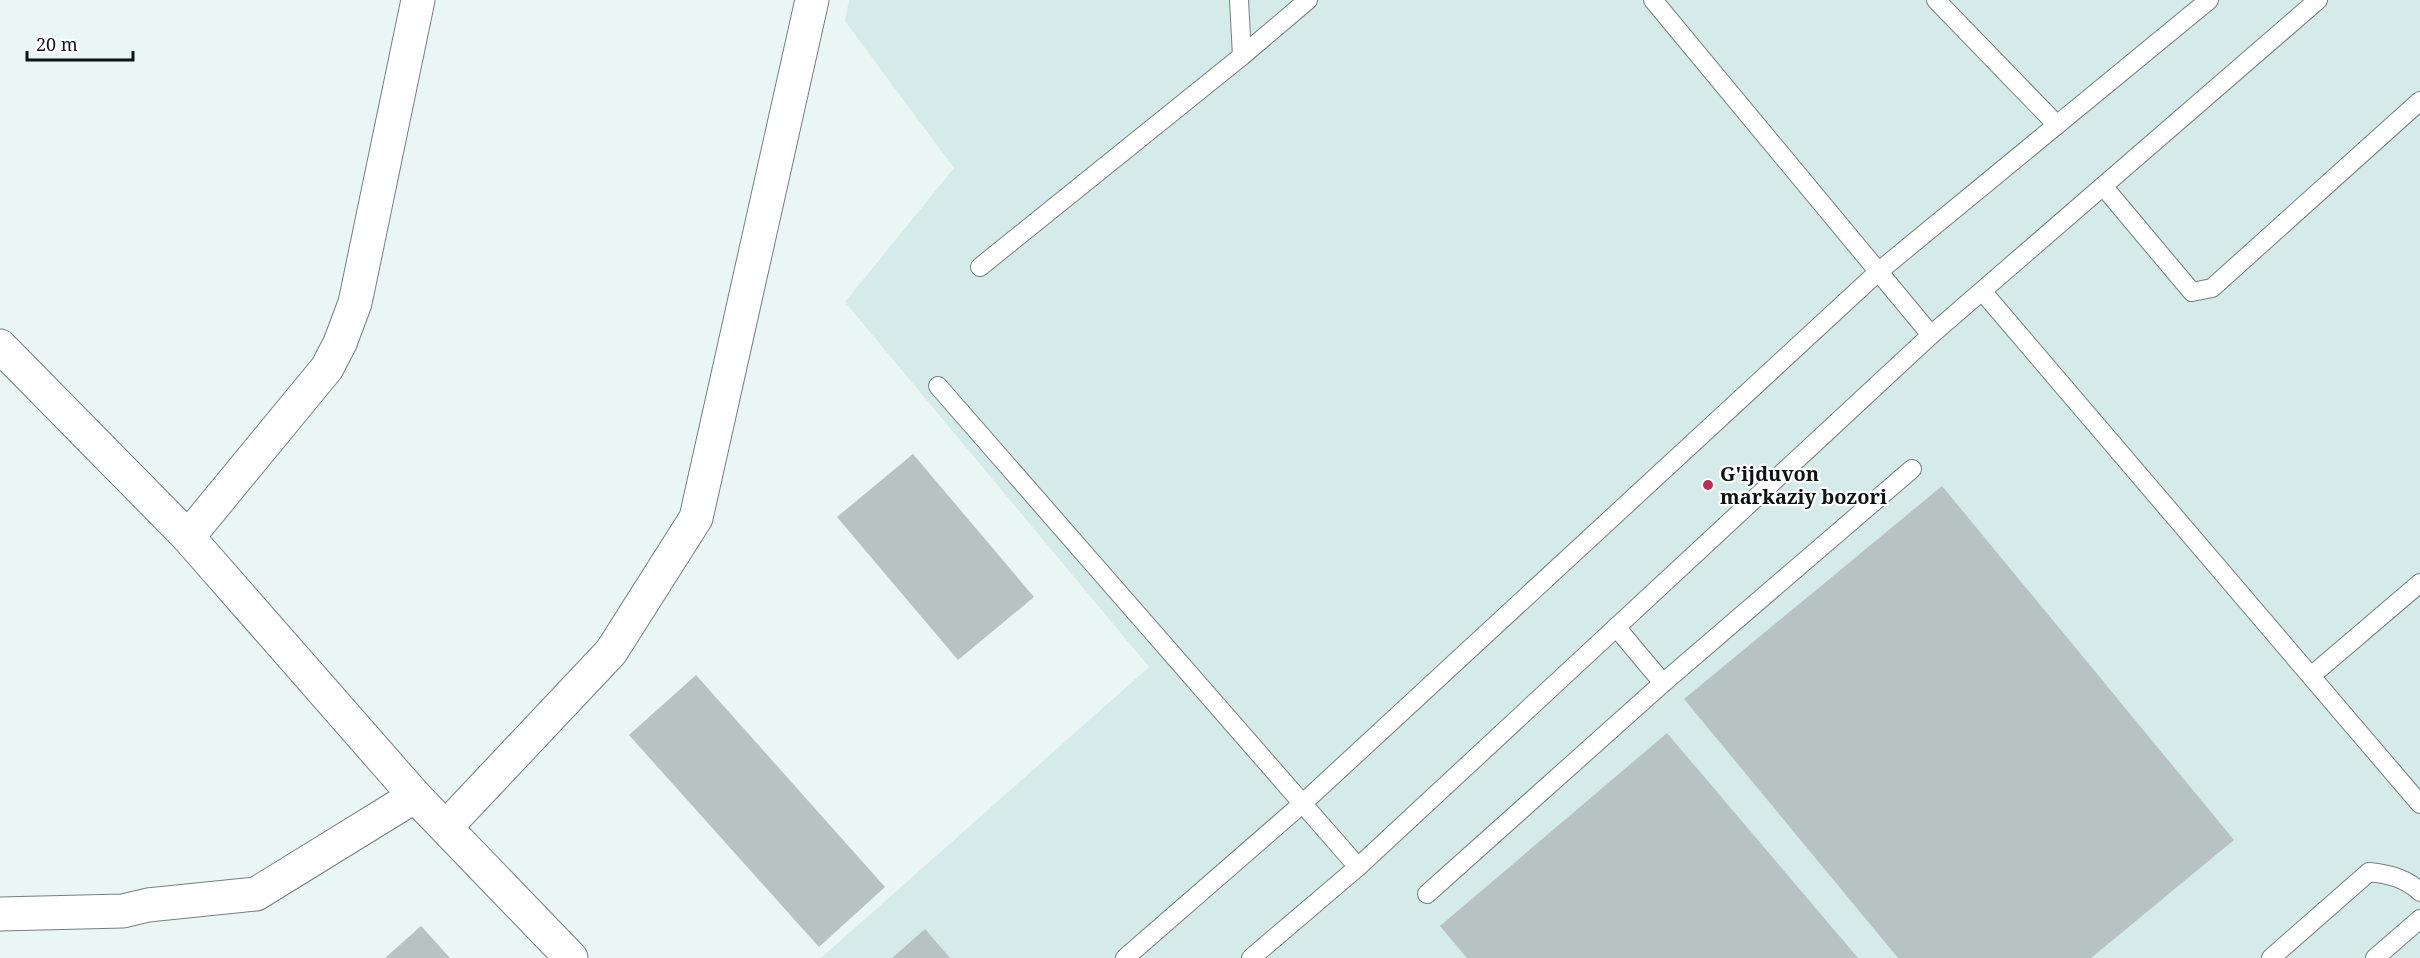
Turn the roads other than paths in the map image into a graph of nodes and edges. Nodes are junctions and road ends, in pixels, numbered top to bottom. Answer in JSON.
{"nodes":[{"id":1,"x":418,"y":0,"type":"edge"},
{"id":2,"x":812,"y":0,"type":"edge"},
{"id":3,"x":1239,"y":0,"type":"edge"},
{"id":4,"x":1308,"y":0,"type":"edge"},
{"id":5,"x":1653,"y":0,"type":"edge"},
{"id":6,"x":1936,"y":0,"type":"edge"},
{"id":7,"x":2209,"y":0,"type":"edge"},
{"id":8,"x":2318,"y":0,"type":"edge"},
{"id":9,"x":1242,"y":56,"type":"junction"},
{"id":10,"x":2420,"y":101,"type":"edge"},
{"id":11,"x":2057,"y":125,"type":"junction"},
{"id":12,"x":2103,"y":186,"type":"junction"},
{"id":13,"x":980,"y":267,"type":"dead end"},
{"id":14,"x":1878,"y":272,"type":"junction"},
{"id":15,"x":1982,"y":291,"type":"junction"},
{"id":16,"x":1931,"y":335,"type":"junction"},
{"id":17,"x":0,"y":346,"type":"edge"},
{"id":18,"x":938,"y":386,"type":"dead end"},
{"id":19,"x":1912,"y":469,"type":"dead end"},
{"id":20,"x":188,"y":537,"type":"junction"},
{"id":21,"x":2420,"y":583,"type":"edge"},
{"id":22,"x":1616,"y":627,"type":"junction"},
{"id":23,"x":2311,"y":676,"type":"junction"},
{"id":24,"x":1663,"y":683,"type":"junction"},
{"id":25,"x":415,"y":796,"type":"junction"},
{"id":26,"x":1302,"y":804,"type":"junction"},
{"id":27,"x":2420,"y":804,"type":"edge"},
{"id":28,"x":446,"y":827,"type":"junction"},
{"id":29,"x":1358,"y":867,"type":"junction"},
{"id":30,"x":2420,"y":892,"type":"edge"},
{"id":31,"x":1427,"y":894,"type":"dead end"},
{"id":32,"x":0,"y":914,"type":"edge"},
{"id":33,"x":2420,"y":919,"type":"edge"},
{"id":34,"x":571,"y":958,"type":"edge"},
{"id":35,"x":1125,"y":958,"type":"edge"},
{"id":36,"x":1251,"y":958,"type":"edge"},
{"id":37,"x":2271,"y":958,"type":"edge"},
{"id":38,"x":2375,"y":958,"type":"edge"}],
"edges":[{"from":1,"to":20,"type":"street"},
{"from":2,"to":28,"type":"street"},
{"from":3,"to":9,"type":"lane"},
{"from":4,"to":9,"type":"lane"},
{"from":5,"to":14,"type":"lane"},
{"from":6,"to":11,"type":"lane"},
{"from":7,"to":11,"type":"lane"},
{"from":8,"to":12,"type":"lane"},
{"from":9,"to":13,"type":"lane"},
{"from":10,"to":12,"type":"lane"},
{"from":11,"to":14,"type":"lane"},
{"from":12,"to":15,"type":"lane"},
{"from":14,"to":16,"type":"lane"},
{"from":14,"to":26,"type":"lane"},
{"from":15,"to":16,"type":"lane"},
{"from":15,"to":23,"type":"lane"},
{"from":16,"to":22,"type":"lane"},
{"from":17,"to":20,"type":"street"},
{"from":18,"to":26,"type":"lane"},
{"from":19,"to":24,"type":"lane"},
{"from":20,"to":25,"type":"street"},
{"from":21,"to":23,"type":"lane"},
{"from":22,"to":24,"type":"lane"},
{"from":22,"to":29,"type":"lane"},
{"from":23,"to":27,"type":"lane"},
{"from":24,"to":31,"type":"lane"},
{"from":25,"to":28,"type":"street"},
{"from":25,"to":32,"type":"street"},
{"from":26,"to":29,"type":"lane"},
{"from":26,"to":35,"type":"lane"},
{"from":28,"to":34,"type":"street"},
{"from":29,"to":36,"type":"lane"},
{"from":30,"to":37,"type":"lane"},
{"from":33,"to":38,"type":"lane"}]}
